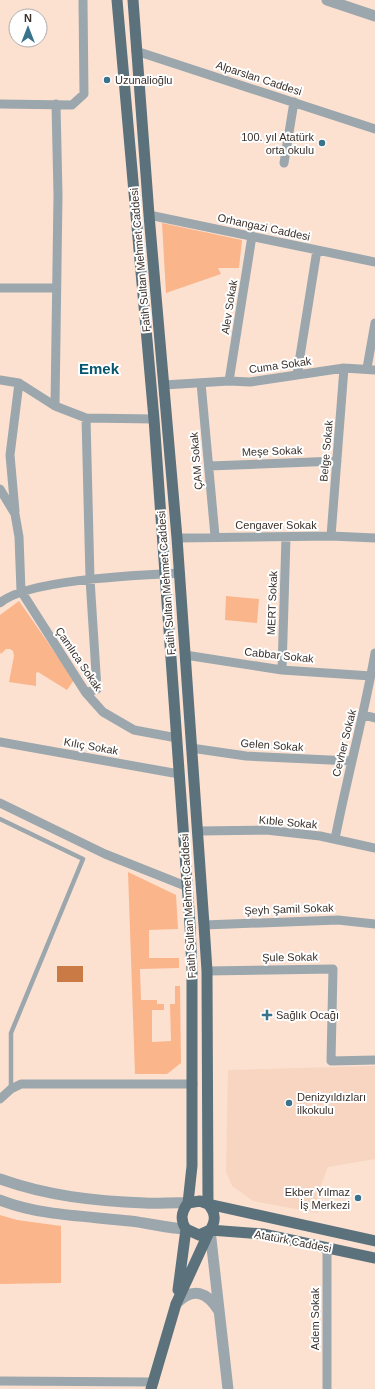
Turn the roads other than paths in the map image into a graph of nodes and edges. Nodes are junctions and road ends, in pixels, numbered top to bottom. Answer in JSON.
{"nodes":[{"id":1,"x":83,"y":0,"type":"edge"},
{"id":2,"x":117,"y":0,"type":"edge"},
{"id":3,"x":133,"y":0,"type":"edge"},
{"id":4,"x":327,"y":0,"type":"edge"},
{"id":5,"x":375,"y":16,"type":"edge"},
{"id":6,"x":136,"y":51,"type":"junction"},
{"id":7,"x":294,"y":102,"type":"junction"},
{"id":8,"x":0,"y":104,"type":"edge"},
{"id":9,"x":56,"y":104,"type":"junction"},
{"id":10,"x":375,"y":128,"type":"edge"},
{"id":11,"x":284,"y":163,"type":"dead end"},
{"id":12,"x":148,"y":215,"type":"junction"},
{"id":13,"x":252,"y":236,"type":"junction"},
{"id":14,"x":318,"y":250,"type":"junction"},
{"id":15,"x":375,"y":262,"type":"edge"},
{"id":16,"x":0,"y":288,"type":"edge"},
{"id":17,"x":56,"y":288,"type":"junction"},
{"id":18,"x":375,"y":323,"type":"edge"},
{"id":19,"x":344,"y":368,"type":"junction"},
{"id":20,"x":371,"y":369,"type":"edge"},
{"id":21,"x":297,"y":375,"type":"junction"},
{"id":22,"x":0,"y":380,"type":"edge"},
{"id":23,"x":229,"y":381,"type":"junction"},
{"id":24,"x":19,"y":383,"type":"junction"},
{"id":25,"x":201,"y":383,"type":"junction"},
{"id":26,"x":164,"y":385,"type":"junction"},
{"id":27,"x":55,"y":406,"type":"junction"},
{"id":28,"x":86,"y":418,"type":"junction"},
{"id":29,"x":154,"y":419,"type":"junction"},
{"id":30,"x":337,"y":461,"type":"junction"},
{"id":31,"x":209,"y":466,"type":"junction"},
{"id":32,"x":0,"y":489,"type":"edge"},
{"id":33,"x":15,"y":514,"type":"junction"},
{"id":34,"x":215,"y":536,"type":"junction"},
{"id":35,"x":331,"y":536,"type":"junction"},
{"id":36,"x":177,"y":538,"type":"junction"},
{"id":37,"x":286,"y":538,"type":"junction"},
{"id":38,"x":375,"y":538,"type":"edge"},
{"id":39,"x":166,"y":574,"type":"junction"},
{"id":40,"x":180,"y":574,"type":"junction"},
{"id":41,"x":90,"y":579,"type":"junction"},
{"id":42,"x":21,"y":591,"type":"junction"},
{"id":43,"x":0,"y":603,"type":"edge"},
{"id":44,"x":375,"y":653,"type":"edge"},
{"id":45,"x":185,"y":655,"type":"junction"},
{"id":46,"x":282,"y":670,"type":"junction"},
{"id":47,"x":371,"y":676,"type":"junction"},
{"id":48,"x":86,"y":693,"type":"junction"},
{"id":49,"x":363,"y":715,"type":"junction"},
{"id":50,"x":375,"y":718,"type":"edge"},
{"id":51,"x":177,"y":738,"type":"junction"},
{"id":52,"x":0,"y":742,"type":"edge"},
{"id":53,"x":191,"y":748,"type":"junction"},
{"id":54,"x":351,"y":762,"type":"junction"},
{"id":55,"x":179,"y":774,"type":"junction"},
{"id":56,"x":0,"y":803,"type":"edge"},
{"id":57,"x":0,"y":819,"type":"edge"},
{"id":58,"x":199,"y":831,"type":"junction"},
{"id":59,"x":335,"y":839,"type":"junction"},
{"id":60,"x":375,"y":848,"type":"edge"},
{"id":61,"x":188,"y":887,"type":"junction"},
{"id":62,"x":375,"y":924,"type":"edge"},
{"id":63,"x":204,"y":925,"type":"junction"},
{"id":64,"x":207,"y":971,"type":"junction"},
{"id":65,"x":375,"y":1060,"type":"edge"},
{"id":66,"x":193,"y":1084,"type":"junction"},
{"id":67,"x":11,"y":1089,"type":"junction"},
{"id":68,"x":0,"y":1099,"type":"edge"},
{"id":69,"x":0,"y":1179,"type":"edge"},
{"id":70,"x":190,"y":1187,"type":"junction"},
{"id":71,"x":208,"y":1188,"type":"junction"},
{"id":72,"x":0,"y":1200,"type":"edge"},
{"id":73,"x":168,"y":1203,"type":"junction"},
{"id":74,"x":188,"y":1203,"type":"junction"},
{"id":75,"x":208,"y":1204,"type":"junction"},
{"id":76,"x":234,"y":1210,"type":"junction"},
{"id":77,"x":168,"y":1227,"type":"junction"},
{"id":78,"x":185,"y":1229,"type":"junction"},
{"id":79,"x":210,"y":1230,"type":"junction"},
{"id":80,"x":224,"y":1232,"type":"junction"},
{"id":81,"x":375,"y":1241,"type":"edge"},
{"id":82,"x":184,"y":1248,"type":"junction"},
{"id":83,"x":327,"y":1248,"type":"junction"},
{"id":84,"x":212,"y":1254,"type":"junction"},
{"id":85,"x":375,"y":1258,"type":"edge"},
{"id":86,"x":176,"y":1304,"type":"junction"},
{"id":87,"x":220,"y":1311,"type":"junction"},
{"id":88,"x":0,"y":1381,"type":"edge"},
{"id":89,"x":152,"y":1386,"type":"edge"},
{"id":90,"x":228,"y":1389,"type":"edge"},
{"id":91,"x":327,"y":1389,"type":"edge"}],
"edges":[{"from":1,"to":9,"type":"street"},
{"from":2,"to":29,"type":"main road","name":"Fatih Sultan Mehmet Caddesi"},
{"from":3,"to":6,"type":"main road","name":"Fatih Sultan Mehmet Caddesi"},
{"from":4,"to":5,"type":"street"},
{"from":6,"to":7,"type":"street","name":"Alparslan Caddesi"},
{"from":6,"to":12,"type":"main road","name":"Fatih Sultan Mehmet Caddesi"},
{"from":7,"to":10,"type":"street","name":"Alparslan Caddesi"},
{"from":7,"to":11,"type":"street"},
{"from":8,"to":9,"type":"street"},
{"from":9,"to":17,"type":"street"},
{"from":12,"to":13,"type":"street","name":"Orhangazi Caddesi"},
{"from":12,"to":26,"type":"main road","name":"Fatih Sultan Mehmet Caddesi"},
{"from":13,"to":14,"type":"street","name":"Orhangazi Caddesi"},
{"from":13,"to":23,"type":"street","name":"Alev Sokak"},
{"from":14,"to":15,"type":"street","name":"Orhangazi Caddesi"},
{"from":14,"to":21,"type":"street"},
{"from":16,"to":17,"type":"street"},
{"from":17,"to":27,"type":"street"},
{"from":18,"to":20,"type":"street"},
{"from":19,"to":20,"type":"street","name":"Cuma Sokak"},
{"from":19,"to":21,"type":"street","name":"Cuma Sokak"},
{"from":19,"to":30,"type":"street","name":"Belge Sokak"},
{"from":21,"to":23,"type":"street","name":"Cuma Sokak"},
{"from":22,"to":24,"type":"street"},
{"from":23,"to":25,"type":"street","name":"Cuma Sokak"},
{"from":24,"to":27,"type":"street"},
{"from":24,"to":33,"type":"street"},
{"from":25,"to":26,"type":"street","name":"Cuma Sokak"},
{"from":25,"to":31,"type":"street","name":"ÇAM Sokak"},
{"from":26,"to":36,"type":"main road","name":"Fatih Sultan Mehmet Caddesi"},
{"from":27,"to":28,"type":"street"},
{"from":28,"to":29,"type":"street"},
{"from":28,"to":41,"type":"street"},
{"from":29,"to":39,"type":"main road","name":"Fatih Sultan Mehmet Caddesi"},
{"from":30,"to":31,"type":"street","name":"Meşe Sokak"},
{"from":30,"to":35,"type":"street","name":"Belge Sokak"},
{"from":31,"to":34,"type":"street","name":"ÇAM Sokak"},
{"from":32,"to":33,"type":"street"},
{"from":33,"to":42,"type":"street"},
{"from":34,"to":36,"type":"street","name":"Cengaver Sokak"},
{"from":34,"to":37,"type":"street","name":"Cengaver Sokak"},
{"from":35,"to":37,"type":"street","name":"Cengaver Sokak"},
{"from":35,"to":38,"type":"street","name":"Cengaver Sokak"},
{"from":36,"to":40,"type":"main road","name":"Fatih Sultan Mehmet Caddesi"},
{"from":37,"to":46,"type":"street","name":"MERT Sokak"},
{"from":39,"to":40,"type":"street"},
{"from":39,"to":41,"type":"street"},
{"from":39,"to":51,"type":"main road","name":"Fatih Sultan Mehmet Caddesi"},
{"from":40,"to":45,"type":"main road","name":"Fatih Sultan Mehmet Caddesi"},
{"from":41,"to":42,"type":"street"},
{"from":41,"to":48,"type":"street"},
{"from":42,"to":43,"type":"street"},
{"from":42,"to":48,"type":"street","name":"Çamlıca Sokak"},
{"from":44,"to":47,"type":"street","name":"Cevher Sokak"},
{"from":45,"to":46,"type":"street","name":"Cabbar Sokak"},
{"from":45,"to":53,"type":"main road","name":"Fatih Sultan Mehmet Caddesi"},
{"from":46,"to":47,"type":"street","name":"Cabbar Sokak"},
{"from":47,"to":49,"type":"street","name":"Cevher Sokak"},
{"from":48,"to":51,"type":"street","name":"Çamlıca Sokak"},
{"from":49,"to":50,"type":"street"},
{"from":49,"to":54,"type":"street","name":"Cevher Sokak"},
{"from":51,"to":55,"type":"main road","name":"Fatih Sultan Mehmet Caddesi"},
{"from":52,"to":55,"type":"street","name":"Kılıç Sokak"},
{"from":53,"to":54,"type":"street","name":"Gelen Sokak"},
{"from":53,"to":58,"type":"main road","name":"Fatih Sultan Mehmet Caddesi"},
{"from":54,"to":59,"type":"street","name":"Cevher Sokak"},
{"from":55,"to":61,"type":"main road","name":"Fatih Sultan Mehmet Caddesi"},
{"from":56,"to":61,"type":"street"},
{"from":57,"to":67,"type":"lane"},
{"from":58,"to":59,"type":"street","name":"Kıble Sokak"},
{"from":58,"to":63,"type":"main road","name":"Fatih Sultan Mehmet Caddesi"},
{"from":59,"to":60,"type":"street","name":"Kıble Sokak"},
{"from":61,"to":66,"type":"main road","name":"Fatih Sultan Mehmet Caddesi"},
{"from":62,"to":63,"type":"street","name":"Şeyh Şamil Sokak"},
{"from":63,"to":64,"type":"main road","name":"Fatih Sultan Mehmet Caddesi"},
{"from":64,"to":65,"type":"street","name":"Şule Sokak"},
{"from":64,"to":71,"type":"main road","name":"Fatih Sultan Mehmet Caddesi"},
{"from":66,"to":67,"type":"street"},
{"from":66,"to":70,"type":"main road","name":"Fatih Sultan Mehmet Caddesi"},
{"from":67,"to":68,"type":"street"},
{"from":69,"to":73,"type":"street"},
{"from":70,"to":73,"type":"street"},
{"from":70,"to":74,"type":"main road","name":"Fatih Sultan Mehmet Caddesi"},
{"from":71,"to":75,"type":"main road","name":"Fatih Sultan Mehmet Caddesi"},
{"from":71,"to":76,"type":"main road"},
{"from":72,"to":77,"type":"street"},
{"from":73,"to":74,"type":"street"},
{"from":74,"to":75,"type":"main road"},
{"from":74,"to":78,"type":"main road"},
{"from":75,"to":76,"type":"main road"},
{"from":75,"to":79,"type":"main road"},
{"from":76,"to":81,"type":"main road"},
{"from":77,"to":78,"type":"street"},
{"from":77,"to":82,"type":"street"},
{"from":78,"to":79,"type":"main road"},
{"from":78,"to":82,"type":"main road"},
{"from":79,"to":80,"type":"main road","name":"Atatürk Caddesi"},
{"from":79,"to":84,"type":"street"},
{"from":79,"to":86,"type":"main road"},
{"from":80,"to":83,"type":"main road","name":"Atatürk Caddesi"},
{"from":80,"to":84,"type":"street"},
{"from":82,"to":86,"type":"main road"},
{"from":83,"to":85,"type":"main road","name":"Atatürk Caddesi"},
{"from":83,"to":91,"type":"street","name":"Adem Sokak"},
{"from":84,"to":87,"type":"street"},
{"from":86,"to":87,"type":"street"},
{"from":86,"to":89,"type":"main road"},
{"from":87,"to":90,"type":"street"},
{"from":88,"to":89,"type":"street"}]}
